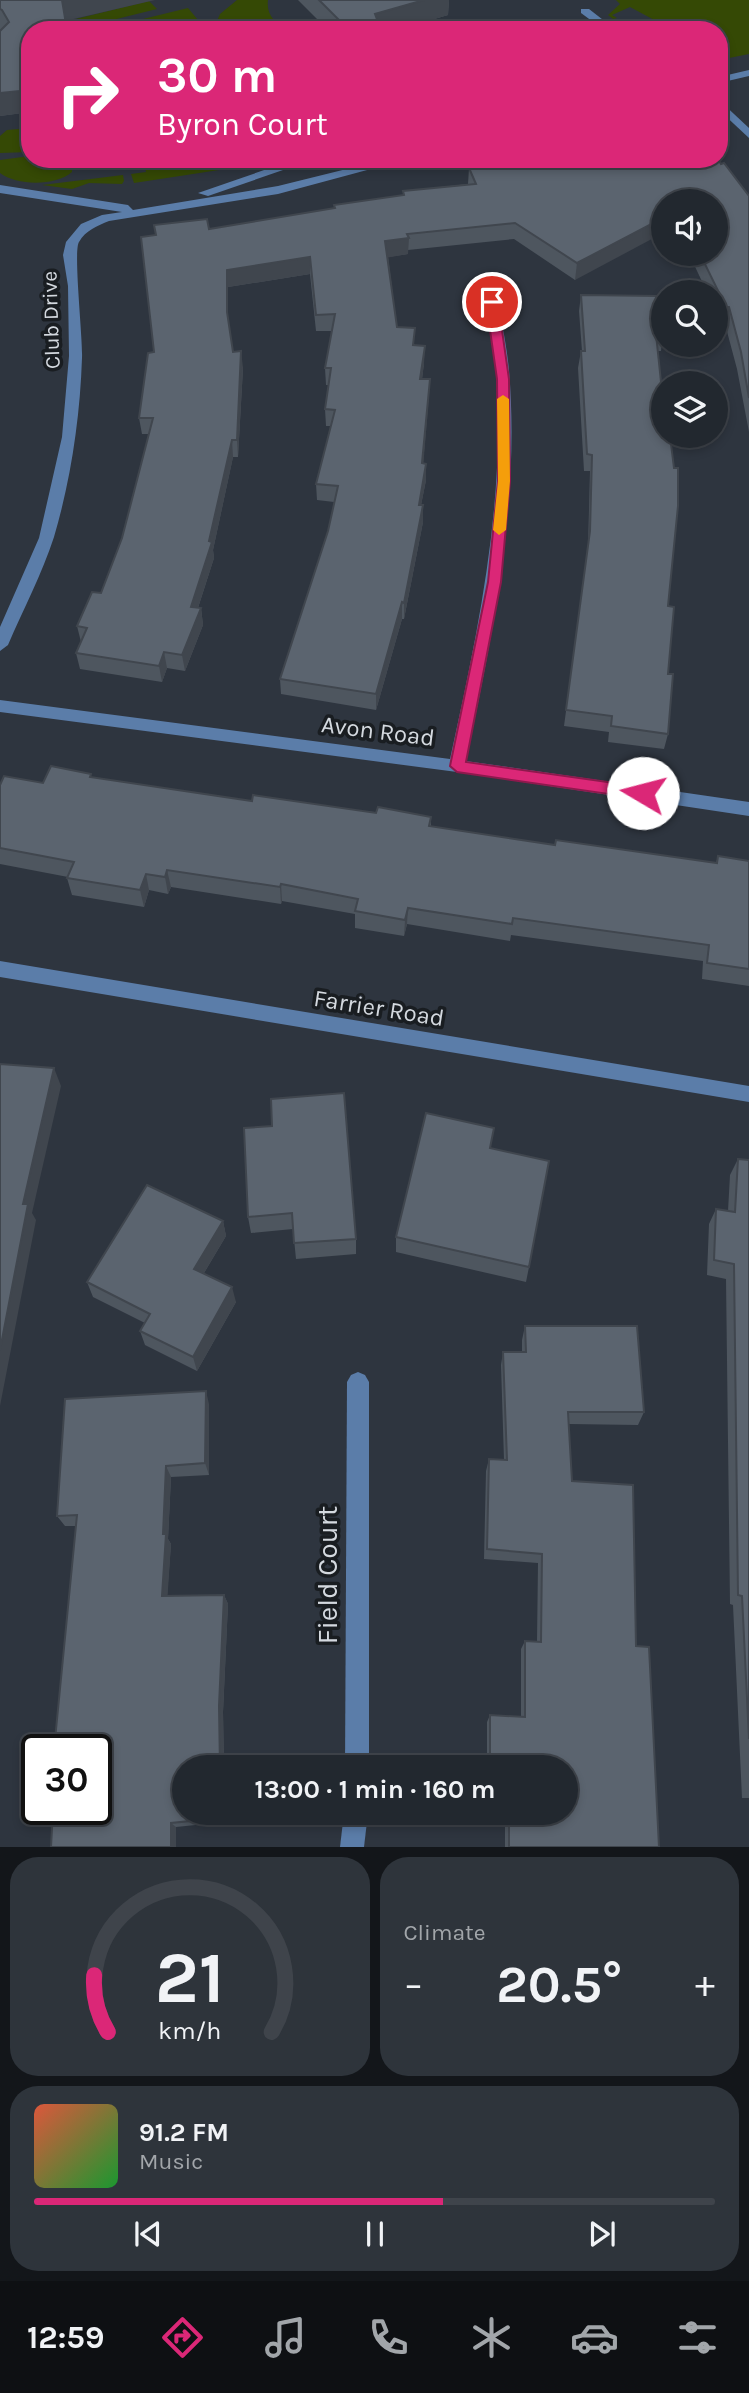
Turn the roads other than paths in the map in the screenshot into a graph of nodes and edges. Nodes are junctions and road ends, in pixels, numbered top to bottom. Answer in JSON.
{"nodes":[{"id":1,"x":585,"y":11,"type":"dead end"},
{"id":2,"x":599,"y":21,"type":"edge"},
{"id":3,"x":749,"y":73,"type":"edge"},
{"id":4,"x":728,"y":78,"type":"edge"},
{"id":5,"x":728,"y":113,"type":"edge"},
{"id":6,"x":749,"y":135,"type":"edge"},
{"id":7,"x":274,"y":168,"type":"edge"},
{"id":8,"x":366,"y":168,"type":"edge"},
{"id":9,"x":0,"y":189,"type":"edge"},
{"id":10,"x":161,"y":208,"type":"junction"},
{"id":11,"x":141,"y":211,"type":"junction"},
{"id":12,"x":492,"y":302,"type":"dead end"},
{"id":13,"x":0,"y":645,"type":"edge"},
{"id":14,"x":0,"y":706,"type":"edge"},
{"id":15,"x":457,"y":766,"type":"junction"},
{"id":16,"x":749,"y":808,"type":"edge"},
{"id":17,"x":0,"y":969,"type":"edge"},
{"id":18,"x":749,"y":1094,"type":"edge"},
{"id":19,"x":358,"y":1382,"type":"dead end"},
{"id":20,"x":356,"y":1755,"type":"edge"},
{"id":21,"x":355,"y":1825,"type":"edge"},
{"id":22,"x":352,"y":1847,"type":"edge"}],
"edges":[{"from":1,"to":2,"type":"street"},
{"from":3,"to":4,"type":"street"},
{"from":5,"to":6,"type":"street"},
{"from":7,"to":10,"type":"street"},
{"from":8,"to":10,"type":"street","name":"Club Drive"},
{"from":9,"to":11,"type":"street"},
{"from":10,"to":11,"type":"street","name":"Club Drive"},
{"from":11,"to":13,"type":"street","name":"Club Drive"},
{"from":12,"to":15,"type":"street"},
{"from":14,"to":15,"type":"street","name":"Avon Road"},
{"from":15,"to":16,"type":"street","name":"Avon Road"},
{"from":17,"to":18,"type":"street","name":"Farrier Road"},
{"from":19,"to":20,"type":"street","name":"Field Court"},
{"from":21,"to":22,"type":"street"}]}
